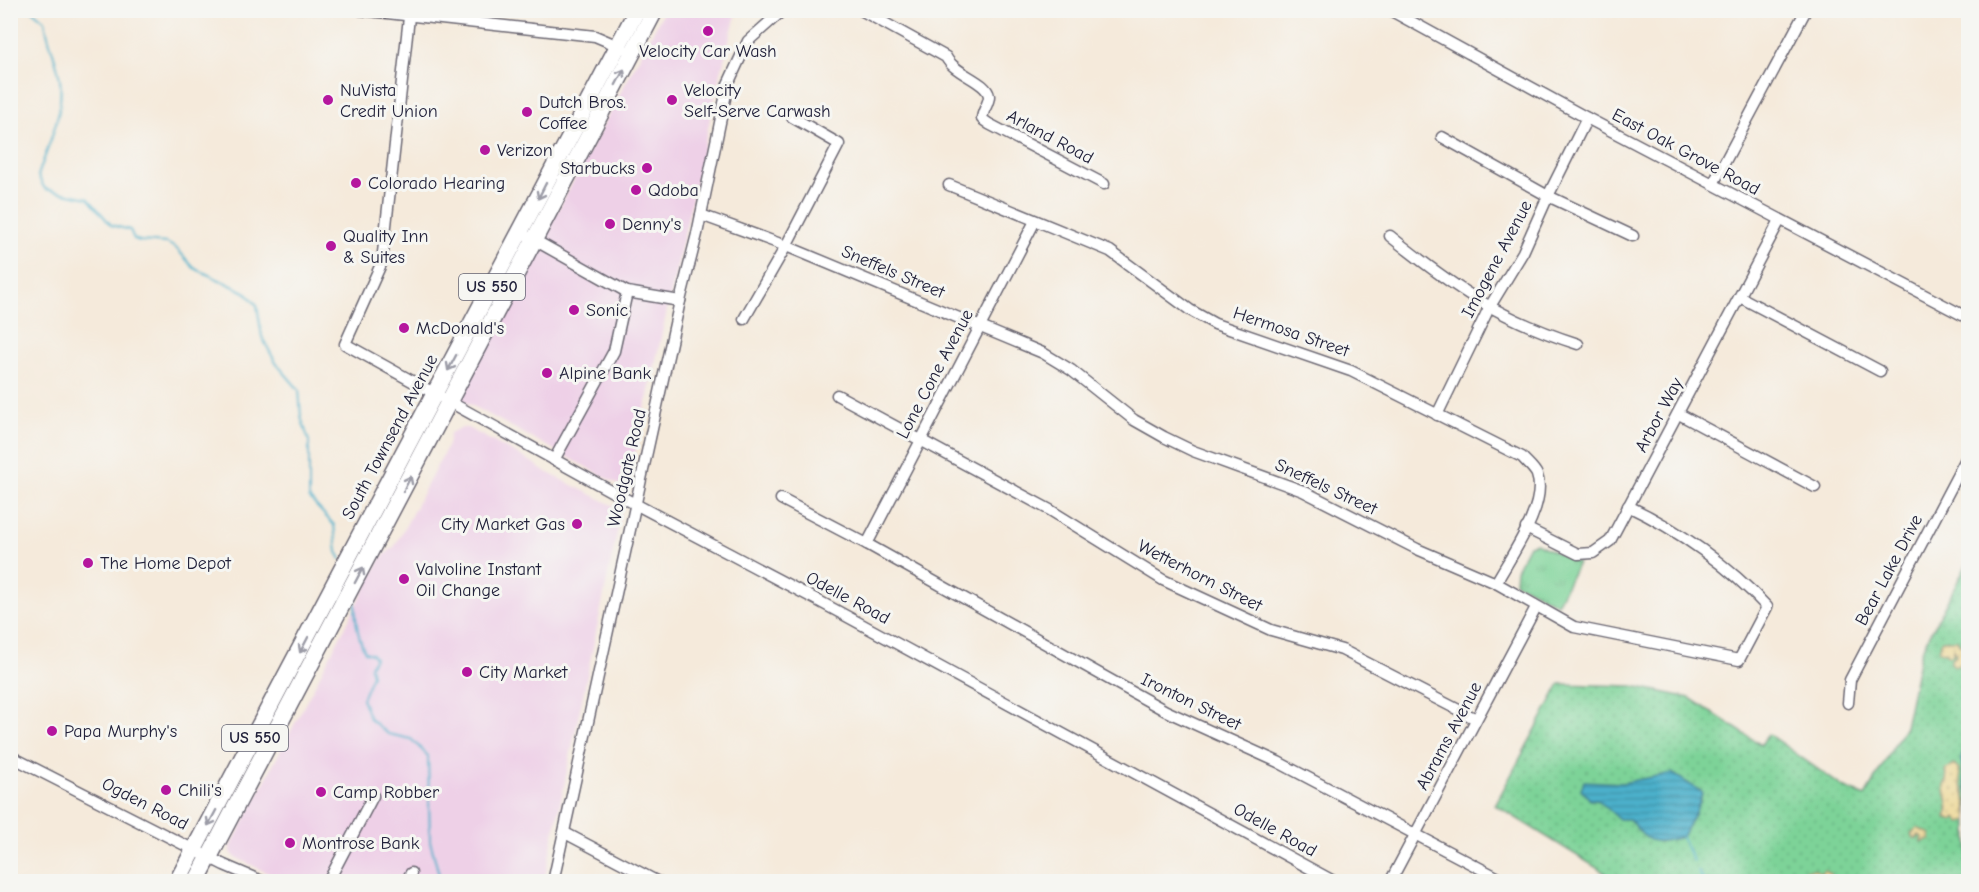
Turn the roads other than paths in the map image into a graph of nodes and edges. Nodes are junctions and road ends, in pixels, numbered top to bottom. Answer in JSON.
{"nodes":[{"id":1,"x":360,"y":10,"type":"edge"},
{"id":2,"x":637,"y":10,"type":"edge"},
{"id":3,"x":655,"y":10,"type":"edge"},
{"id":4,"x":783,"y":10,"type":"edge"},
{"id":5,"x":861,"y":10,"type":"edge"},
{"id":6,"x":1390,"y":10,"type":"edge"},
{"id":7,"x":1806,"y":10,"type":"edge"},
{"id":8,"x":409,"y":17,"type":"junction"},
{"id":9,"x":625,"y":49,"type":"junction"},
{"id":10,"x":792,"y":117,"type":"dead end"},
{"id":11,"x":1587,"y":118,"type":"junction"},
{"id":12,"x":1442,"y":137,"type":"dead end"},
{"id":13,"x":1104,"y":184,"type":"dead end"},
{"id":14,"x":1713,"y":184,"type":"junction"},
{"id":15,"x":949,"y":185,"type":"dead end"},
{"id":16,"x":1548,"y":195,"type":"junction"},
{"id":17,"x":701,"y":215,"type":"junction"},
{"id":18,"x":1780,"y":220,"type":"junction"},
{"id":19,"x":1035,"y":221,"type":"junction"},
{"id":20,"x":1390,"y":236,"type":"dead end"},
{"id":21,"x":1633,"y":236,"type":"dead end"},
{"id":22,"x":527,"y":237,"type":"junction"},
{"id":23,"x":786,"y":246,"type":"junction"},
{"id":24,"x":627,"y":292,"type":"junction"},
{"id":25,"x":1740,"y":297,"type":"junction"},
{"id":26,"x":680,"y":302,"type":"junction"},
{"id":27,"x":1489,"y":308,"type":"junction"},
{"id":28,"x":1968,"y":318,"type":"edge"},
{"id":29,"x":744,"y":319,"type":"dead end"},
{"id":30,"x":979,"y":327,"type":"junction"},
{"id":31,"x":1578,"y":344,"type":"dead end"},
{"id":32,"x":1880,"y":371,"type":"dead end"},
{"id":33,"x":837,"y":394,"type":"dead end"},
{"id":34,"x":442,"y":398,"type":"junction"},
{"id":35,"x":1679,"y":414,"type":"junction"},
{"id":36,"x":1437,"y":416,"type":"junction"},
{"id":37,"x":919,"y":439,"type":"junction"},
{"id":38,"x":1968,"y":455,"type":"edge"},
{"id":39,"x":554,"y":460,"type":"junction"},
{"id":40,"x":1815,"y":487,"type":"dead end"},
{"id":41,"x":781,"y":499,"type":"dead end"},
{"id":42,"x":635,"y":504,"type":"junction"},
{"id":43,"x":1628,"y":506,"type":"junction"},
{"id":44,"x":1526,"y":528,"type":"junction"},
{"id":45,"x":867,"y":544,"type":"junction"},
{"id":46,"x":1496,"y":583,"type":"junction"},
{"id":47,"x":1536,"y":606,"type":"junction"},
{"id":48,"x":1848,"y":703,"type":"dead end"},
{"id":49,"x":1476,"y":719,"type":"junction"},
{"id":50,"x":10,"y":756,"type":"edge"},
{"id":51,"x":373,"y":796,"type":"dead end"},
{"id":52,"x":566,"y":833,"type":"junction"},
{"id":53,"x":1416,"y":833,"type":"junction"},
{"id":54,"x":202,"y":853,"type":"junction"},
{"id":55,"x":644,"y":878,"type":"edge"},
{"id":56,"x":177,"y":882,"type":"edge"},
{"id":57,"x":196,"y":882,"type":"edge"},
{"id":58,"x":264,"y":882,"type":"edge"},
{"id":59,"x":328,"y":882,"type":"edge"},
{"id":60,"x":553,"y":882,"type":"edge"},
{"id":61,"x":658,"y":882,"type":"edge"},
{"id":62,"x":1335,"y":882,"type":"edge"},
{"id":63,"x":1390,"y":882,"type":"edge"},
{"id":64,"x":1506,"y":882,"type":"edge"}],
"edges":[{"from":1,"to":8,"type":"street"},
{"from":2,"to":9,"type":"highway","name":"South Townsend Avenue","number":"US 550"},
{"from":3,"to":9,"type":"highway","name":"South Townsend Avenue","number":"US 550"},
{"from":4,"to":17,"type":"street","name":"Woodgate Road"},
{"from":5,"to":13,"type":"street","name":"Arland Road"},
{"from":6,"to":11,"type":"street","name":"East Oak Grove Road"},
{"from":7,"to":14,"type":"street"},
{"from":8,"to":9,"type":"street"},
{"from":8,"to":34,"type":"street","name":"Odelle Road"},
{"from":9,"to":22,"type":"highway","name":"South Townsend Avenue","number":"US 550"},
{"from":10,"to":23,"type":"street"},
{"from":11,"to":14,"type":"street","name":"East Oak Grove Road"},
{"from":11,"to":16,"type":"street","name":"Imogene Avenue"},
{"from":12,"to":16,"type":"street"},
{"from":14,"to":18,"type":"street","name":"East Oak Grove Road"},
{"from":15,"to":19,"type":"street","name":"Hermosa Street"},
{"from":16,"to":21,"type":"street"},
{"from":16,"to":27,"type":"street","name":"Imogene Avenue"},
{"from":17,"to":23,"type":"street","name":"Sneffels Street"},
{"from":17,"to":26,"type":"street","name":"Woodgate Road"},
{"from":18,"to":25,"type":"street","name":"Arbor Way"},
{"from":18,"to":28,"type":"street","name":"East Oak Grove Road"},
{"from":19,"to":30,"type":"street","name":"Lone Cone Avenue"},
{"from":19,"to":36,"type":"street","name":"Hermosa Street"},
{"from":20,"to":27,"type":"street"},
{"from":22,"to":24,"type":"street"},
{"from":22,"to":34,"type":"highway","name":"South Townsend Avenue","number":"US 550"},
{"from":23,"to":29,"type":"street"},
{"from":23,"to":30,"type":"street","name":"Sneffels Street"},
{"from":24,"to":26,"type":"street"},
{"from":24,"to":39,"type":"street"},
{"from":25,"to":32,"type":"street"},
{"from":25,"to":35,"type":"street","name":"Arbor Way"},
{"from":26,"to":42,"type":"street","name":"Woodgate Road"},
{"from":27,"to":31,"type":"street"},
{"from":27,"to":36,"type":"street","name":"Imogene Avenue"},
{"from":30,"to":37,"type":"street","name":"Lone Cone Avenue"},
{"from":30,"to":46,"type":"street","name":"Sneffels Street"},
{"from":33,"to":37,"type":"street","name":"Wetterhorn Street"},
{"from":34,"to":39,"type":"street","name":"Odelle Road"},
{"from":34,"to":54,"type":"highway","name":"South Townsend Avenue","number":"US 550","one_way":true},
{"from":54,"to":34,"type":"highway","name":"South Townsend Avenue","number":"US 550","one_way":true},
{"from":35,"to":40,"type":"street"},
{"from":35,"to":43,"type":"street","name":"Arbor Way"},
{"from":36,"to":44,"type":"street","name":"Hermosa Street"},
{"from":37,"to":45,"type":"street","name":"Lone Cone Avenue"},
{"from":37,"to":49,"type":"street","name":"Wetterhorn Street"},
{"from":38,"to":48,"type":"street","name":"Bear Lake Drive"},
{"from":39,"to":42,"type":"street","name":"Odelle Road"},
{"from":41,"to":45,"type":"street","name":"Ironton Street"},
{"from":42,"to":52,"type":"street","name":"Woodgate Road"},
{"from":42,"to":62,"type":"street","name":"Odelle Road"},
{"from":43,"to":44,"type":"street","name":"Arbor Way"},
{"from":43,"to":47,"type":"street","name":"Sneffels Street"},
{"from":44,"to":46,"type":"street"},
{"from":45,"to":53,"type":"street","name":"Ironton Street"},
{"from":46,"to":47,"type":"street","name":"Sneffels Street"},
{"from":47,"to":49,"type":"street","name":"Abrams Avenue"},
{"from":49,"to":53,"type":"street","name":"Abrams Avenue"},
{"from":50,"to":54,"type":"street","name":"Ogden Road"},
{"from":51,"to":59,"type":"street"},
{"from":52,"to":55,"type":"street"},
{"from":52,"to":60,"type":"street","name":"Woodgate Road"},
{"from":53,"to":63,"type":"street","name":"Abrams Avenue"},
{"from":53,"to":64,"type":"street","name":"Ironton Street"},
{"from":54,"to":56,"type":"highway","name":"South Townsend Avenue","number":"US 550"},
{"from":54,"to":57,"type":"highway","name":"South Townsend Avenue","number":"US 550"},
{"from":54,"to":58,"type":"street","name":"Ogden Road"},
{"from":55,"to":61,"type":"street"}]}
